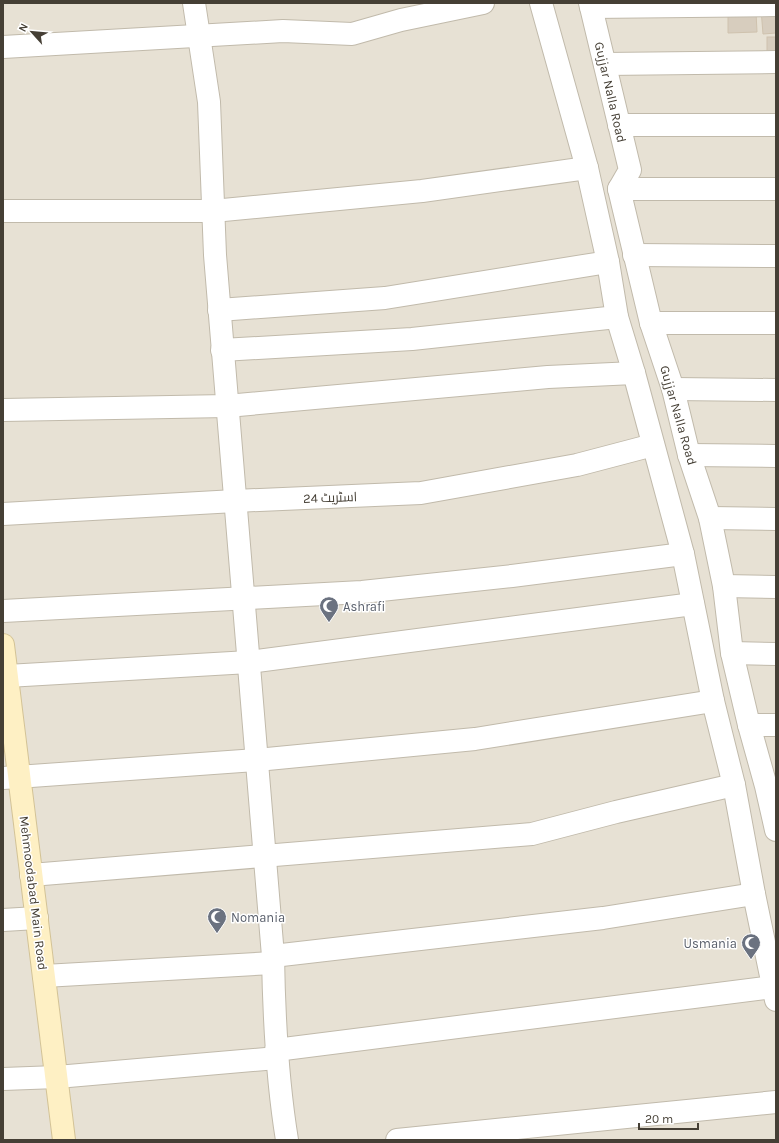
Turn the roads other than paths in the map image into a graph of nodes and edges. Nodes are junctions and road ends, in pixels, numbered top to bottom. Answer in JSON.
{"nodes":[{"id":1,"x":194,"y":3,"type":"edge"},
{"id":2,"x":483,"y":3,"type":"edge"},
{"id":3,"x":540,"y":3,"type":"edge"},
{"id":4,"x":591,"y":5,"type":"edge"},
{"id":5,"x":776,"y":5,"type":"edge"},
{"id":6,"x":199,"y":36,"type":"junction"},
{"id":7,"x":3,"y":47,"type":"edge"},
{"id":8,"x":776,"y":62,"type":"edge"},
{"id":9,"x":605,"y":64,"type":"junction"},
{"id":10,"x":619,"y":125,"type":"junction"},
{"id":11,"x":776,"y":125,"type":"edge"},
{"id":12,"x":587,"y":168,"type":"junction"},
{"id":13,"x":619,"y":189,"type":"junction"},
{"id":14,"x":776,"y":189,"type":"edge"},
{"id":15,"x":3,"y":211,"type":"edge"},
{"id":16,"x":213,"y":211,"type":"junction"},
{"id":17,"x":634,"y":255,"type":"junction"},
{"id":18,"x":776,"y":256,"type":"edge"},
{"id":19,"x":608,"y":262,"type":"junction"},
{"id":20,"x":219,"y":310,"type":"junction"},
{"id":21,"x":617,"y":317,"type":"junction"},
{"id":22,"x":651,"y":322,"type":"junction"},
{"id":23,"x":776,"y":323,"type":"edge"},
{"id":24,"x":222,"y":350,"type":"junction"},
{"id":25,"x":634,"y":372,"type":"junction"},
{"id":26,"x":673,"y":389,"type":"junction"},
{"id":27,"x":776,"y":390,"type":"edge"},
{"id":28,"x":227,"y":406,"type":"junction"},
{"id":29,"x":3,"y":410,"type":"edge"},
{"id":30,"x":653,"y":445,"type":"junction"},
{"id":31,"x":689,"y":455,"type":"junction"},
{"id":32,"x":776,"y":456,"type":"edge"},
{"id":33,"x":235,"y":501,"type":"junction"},
{"id":34,"x":3,"y":514,"type":"edge"},
{"id":35,"x":710,"y":518,"type":"junction"},
{"id":36,"x":776,"y":519,"type":"edge"},
{"id":37,"x":682,"y":554,"type":"junction"},
{"id":38,"x":724,"y":586,"type":"junction"},
{"id":39,"x":776,"y":587,"type":"edge"},
{"id":40,"x":243,"y":599,"type":"junction"},
{"id":41,"x":693,"y":604,"type":"junction"},
{"id":42,"x":3,"y":611,"type":"edge"},
{"id":43,"x":3,"y":645,"type":"edge"},
{"id":44,"x":732,"y":653,"type":"junction"},
{"id":45,"x":776,"y":654,"type":"edge"},
{"id":46,"x":249,"y":662,"type":"junction"},
{"id":47,"x":7,"y":676,"type":"junction"},
{"id":48,"x":713,"y":701,"type":"junction"},
{"id":49,"x":749,"y":725,"type":"junction"},
{"id":50,"x":776,"y":725,"type":"edge"},
{"id":51,"x":257,"y":760,"type":"junction"},
{"id":52,"x":11,"y":777,"type":"edge"},
{"id":53,"x":734,"y":785,"type":"junction"},
{"id":54,"x":771,"y":786,"type":"edge"},
{"id":55,"x":776,"y":830,"type":"edge"},
{"id":56,"x":264,"y":857,"type":"junction"},
{"id":57,"x":32,"y":875,"type":"junction"},
{"id":58,"x":754,"y":894,"type":"junction"},
{"id":59,"x":37,"y":918,"type":"junction"},
{"id":60,"x":3,"y":920,"type":"edge"},
{"id":61,"x":273,"y":959,"type":"junction"},
{"id":62,"x":44,"y":976,"type":"junction"},
{"id":63,"x":774,"y":994,"type":"edge"},
{"id":64,"x":276,"y":1054,"type":"junction"},
{"id":65,"x":57,"y":1076,"type":"junction"},
{"id":66,"x":3,"y":1079,"type":"edge"},
{"id":67,"x":776,"y":1102,"type":"edge"},
{"id":68,"x":64,"y":1140,"type":"edge"},
{"id":69,"x":287,"y":1140,"type":"edge"},
{"id":70,"x":397,"y":1140,"type":"edge"}],
"edges":[{"from":1,"to":6,"type":"street"},
{"from":2,"to":6,"type":"street"},
{"from":3,"to":12,"type":"street"},
{"from":4,"to":5,"type":"street"},
{"from":4,"to":9,"type":"street","name":"Gujjar Nalla Road"},
{"from":6,"to":7,"type":"street"},
{"from":6,"to":16,"type":"street"},
{"from":8,"to":9,"type":"street"},
{"from":9,"to":10,"type":"street","name":"Gujjar Nalla Road"},
{"from":10,"to":11,"type":"street"},
{"from":10,"to":13,"type":"street","name":"Gujjar Nalla Road"},
{"from":12,"to":16,"type":"street"},
{"from":12,"to":19,"type":"street"},
{"from":13,"to":14,"type":"street"},
{"from":13,"to":17,"type":"street","name":"Gujjar Nalla Road"},
{"from":15,"to":16,"type":"street"},
{"from":16,"to":20,"type":"street"},
{"from":17,"to":18,"type":"street"},
{"from":17,"to":22,"type":"street","name":"Gujjar Nalla Road"},
{"from":19,"to":20,"type":"street"},
{"from":19,"to":21,"type":"street"},
{"from":20,"to":24,"type":"street"},
{"from":21,"to":24,"type":"street"},
{"from":21,"to":25,"type":"street"},
{"from":22,"to":23,"type":"street"},
{"from":22,"to":26,"type":"street","name":"Gujjar Nalla Road"},
{"from":24,"to":28,"type":"street"},
{"from":25,"to":28,"type":"street"},
{"from":25,"to":30,"type":"street"},
{"from":26,"to":27,"type":"street"},
{"from":26,"to":31,"type":"street","name":"Gujjar Nalla Road"},
{"from":28,"to":29,"type":"street"},
{"from":28,"to":33,"type":"street"},
{"from":30,"to":33,"type":"street","name":"اسٹریٹ 24"},
{"from":30,"to":37,"type":"street"},
{"from":31,"to":32,"type":"street"},
{"from":31,"to":35,"type":"street","name":"Gujjar Nalla Road"},
{"from":33,"to":34,"type":"street","name":"اسٹریٹ 24"},
{"from":33,"to":40,"type":"street"},
{"from":35,"to":36,"type":"street"},
{"from":35,"to":38,"type":"street","name":"Gujjar Nalla Road"},
{"from":37,"to":40,"type":"street"},
{"from":37,"to":41,"type":"street"},
{"from":38,"to":39,"type":"street"},
{"from":38,"to":44,"type":"street","name":"Gujjar Nalla Road"},
{"from":40,"to":42,"type":"street"},
{"from":40,"to":46,"type":"street"},
{"from":41,"to":46,"type":"street"},
{"from":41,"to":48,"type":"street"},
{"from":43,"to":47,"type":"main road","name":"Mehmoodabad Main Road"},
{"from":44,"to":45,"type":"street"},
{"from":44,"to":49,"type":"street","name":"Gujjar Nalla Road"},
{"from":46,"to":47,"type":"street"},
{"from":46,"to":51,"type":"street"},
{"from":47,"to":52,"type":"main road","name":"Mehmoodabad Main Road"},
{"from":48,"to":51,"type":"street"},
{"from":48,"to":53,"type":"street"},
{"from":49,"to":50,"type":"street"},
{"from":49,"to":54,"type":"street","name":"Gujjar Nalla Road"},
{"from":51,"to":52,"type":"street"},
{"from":51,"to":56,"type":"street"},
{"from":52,"to":57,"type":"main road","name":"Mehmoodabad Main Road"},
{"from":53,"to":56,"type":"street"},
{"from":53,"to":58,"type":"street"},
{"from":54,"to":55,"type":"street","name":"Gujjar Nalla Road"},
{"from":56,"to":57,"type":"street"},
{"from":56,"to":61,"type":"street"},
{"from":57,"to":59,"type":"main road","name":"Mehmoodabad Main Road"},
{"from":58,"to":61,"type":"street"},
{"from":58,"to":63,"type":"street"},
{"from":59,"to":60,"type":"street"},
{"from":59,"to":62,"type":"main road","name":"Mehmoodabad Main Road"},
{"from":61,"to":62,"type":"street"},
{"from":61,"to":64,"type":"street"},
{"from":62,"to":65,"type":"main road","name":"Mehmoodabad Main Road"},
{"from":63,"to":64,"type":"street"},
{"from":64,"to":65,"type":"street"},
{"from":64,"to":69,"type":"street"},
{"from":65,"to":66,"type":"street"},
{"from":65,"to":68,"type":"main road","name":"Mehmoodabad Main Road"},
{"from":67,"to":70,"type":"street"}]}
